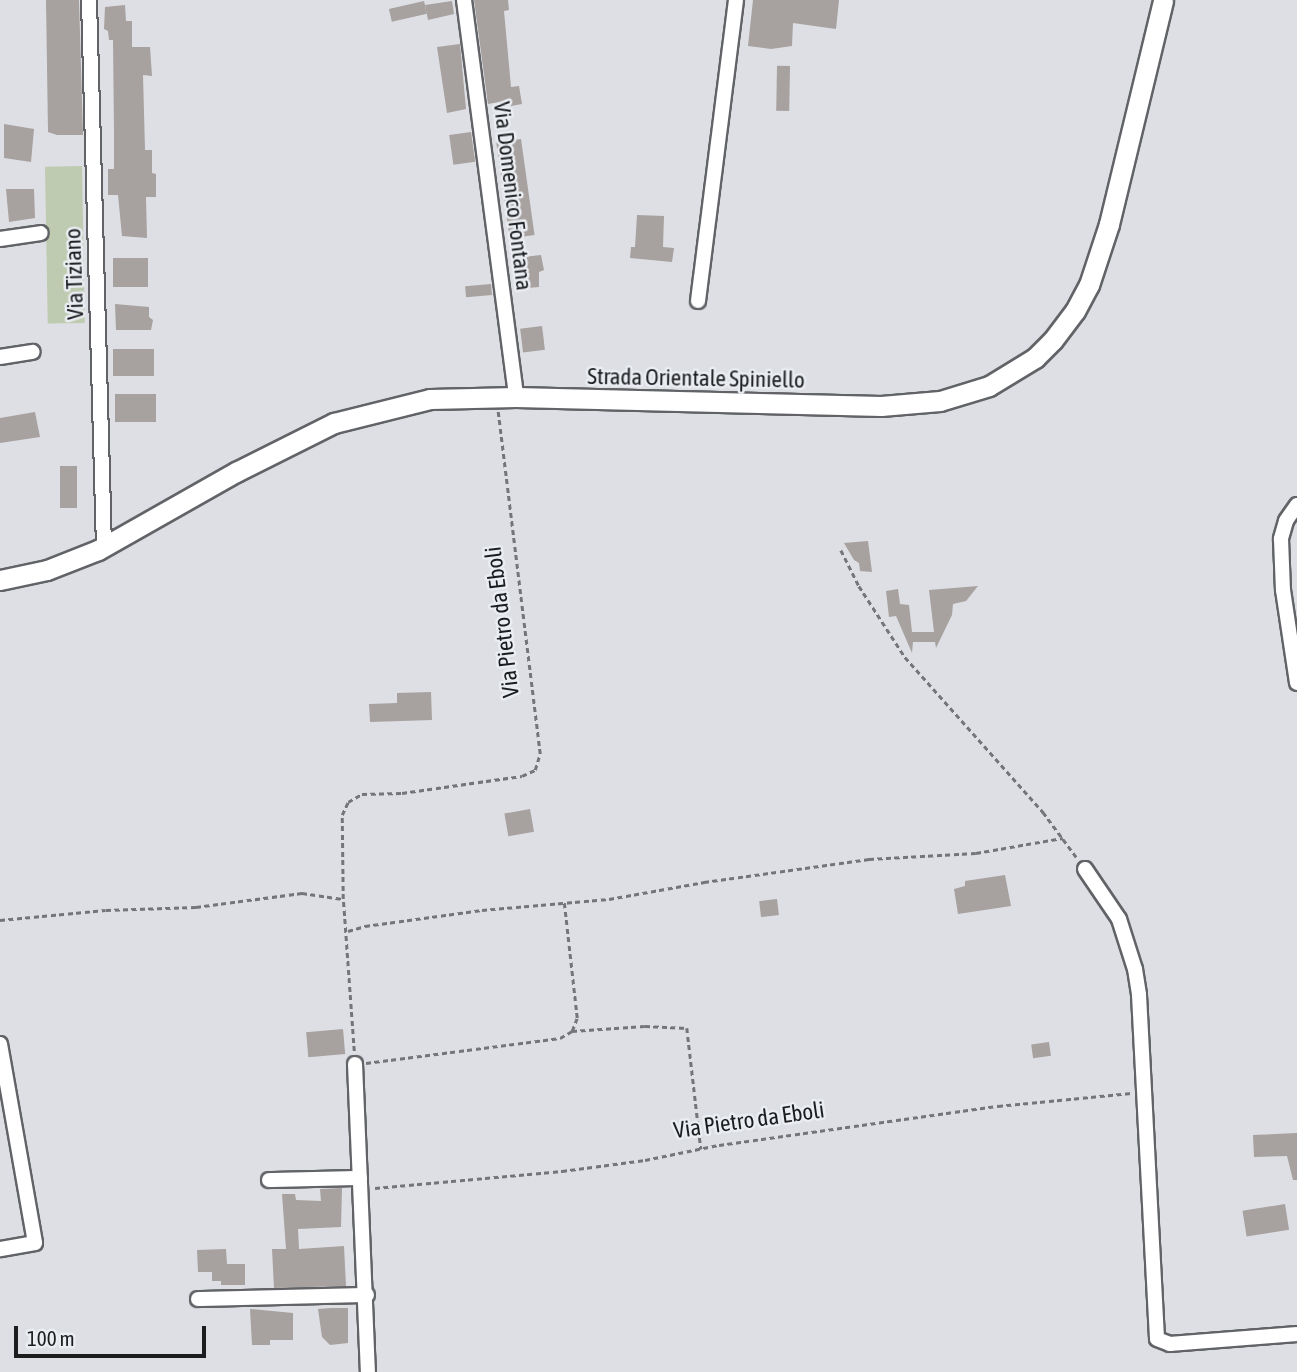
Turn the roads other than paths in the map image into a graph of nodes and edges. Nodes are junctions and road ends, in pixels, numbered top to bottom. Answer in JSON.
{"nodes":[{"id":1,"x":89,"y":0,"type":"edge"},
{"id":2,"x":464,"y":0,"type":"edge"},
{"id":3,"x":736,"y":0,"type":"edge"},
{"id":4,"x":1163,"y":0,"type":"edge"},
{"id":5,"x":41,"y":233,"type":"dead end"},
{"id":6,"x":0,"y":239,"type":"edge"},
{"id":7,"x":698,"y":301,"type":"dead end"},
{"id":8,"x":33,"y":352,"type":"dead end"},
{"id":9,"x":0,"y":357,"type":"edge"},
{"id":10,"x":516,"y":397,"type":"junction"},
{"id":11,"x":1297,"y":505,"type":"edge"},
{"id":12,"x":104,"y":547,"type":"junction"},
{"id":13,"x":0,"y":580,"type":"edge"},
{"id":14,"x":1297,"y":683,"type":"edge"},
{"id":15,"x":1085,"y":869,"type":"road end"},
{"id":16,"x":0,"y":1044,"type":"edge"},
{"id":17,"x":355,"y":1065,"type":"road end"},
{"id":18,"x":269,"y":1180,"type":"dead end"},
{"id":19,"x":361,"y":1183,"type":"junction"},
{"id":20,"x":0,"y":1249,"type":"edge"},
{"id":21,"x":367,"y":1295,"type":"junction"},
{"id":22,"x":198,"y":1299,"type":"dead end"},
{"id":23,"x":1297,"y":1334,"type":"edge"},
{"id":24,"x":368,"y":1372,"type":"edge"}],
"edges":[{"from":1,"to":12,"type":"street","name":"Via Tiziano"},
{"from":2,"to":10,"type":"street","name":"Via Domenico Fontana"},
{"from":3,"to":7,"type":"street"},
{"from":4,"to":10,"type":"street","name":"Strada Orientale Spiniello"},
{"from":5,"to":6,"type":"street"},
{"from":8,"to":9,"type":"street"},
{"from":10,"to":12,"type":"street","name":"Strada Orientale Spiniello"},
{"from":11,"to":14,"type":"street"},
{"from":12,"to":13,"type":"street","name":"Strada Orientale Spiniello"},
{"from":15,"to":23,"type":"street"},
{"from":16,"to":20,"type":"street"},
{"from":17,"to":19,"type":"street"},
{"from":18,"to":19,"type":"street"},
{"from":19,"to":21,"type":"street"},
{"from":21,"to":22,"type":"street"},
{"from":21,"to":24,"type":"street"}]}
